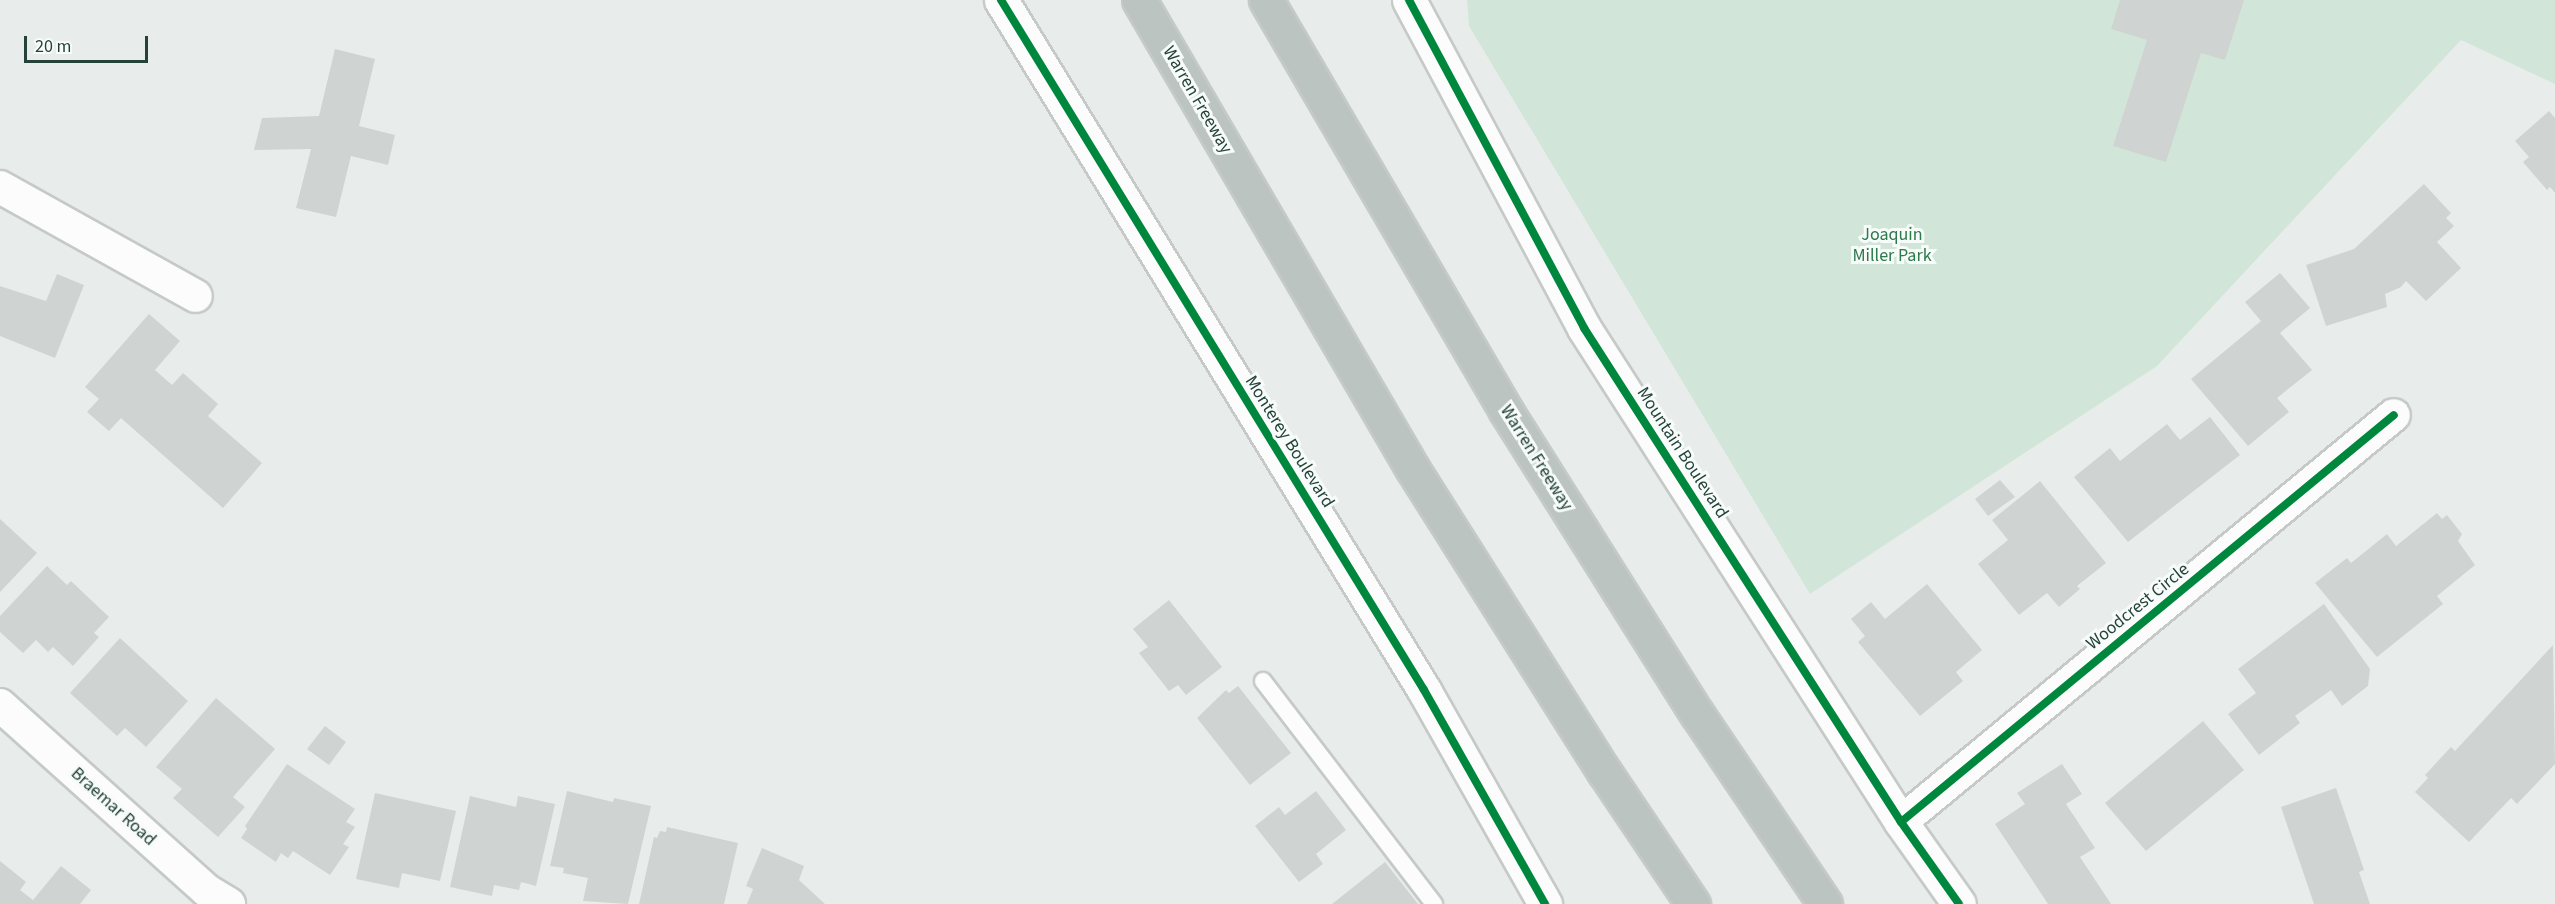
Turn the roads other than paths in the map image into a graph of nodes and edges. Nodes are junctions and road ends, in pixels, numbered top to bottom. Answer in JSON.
{"nodes":[{"id":1,"x":1001,"y":0,"type":"edge"},
{"id":2,"x":1139,"y":0,"type":"edge"},
{"id":3,"x":1266,"y":0,"type":"edge"},
{"id":4,"x":1409,"y":0,"type":"edge"},
{"id":5,"x":0,"y":187,"type":"edge"},
{"id":6,"x":196,"y":296,"type":"dead end"},
{"id":7,"x":2394,"y":415,"type":"dead end"},
{"id":8,"x":1263,"y":681,"type":"dead end"},
{"id":9,"x":0,"y":705,"type":"edge"},
{"id":10,"x":1901,"y":822,"type":"junction"},
{"id":11,"x":229,"y":904,"type":"edge"},
{"id":12,"x":1434,"y":904,"type":"edge"},
{"id":13,"x":1545,"y":904,"type":"edge"},
{"id":14,"x":1693,"y":904,"type":"edge"},
{"id":15,"x":1825,"y":904,"type":"edge"},
{"id":16,"x":1959,"y":904,"type":"edge"}],
"edges":[{"from":1,"to":13,"type":"street","name":"Monterey Boulevard"},
{"from":2,"to":14,"type":"highway","name":"Warren Freeway"},
{"from":3,"to":15,"type":"highway","name":"Warren Freeway"},
{"from":4,"to":10,"type":"street","name":"Mountain Boulevard"},
{"from":5,"to":6,"type":"street"},
{"from":7,"to":10,"type":"street","name":"Woodcrest Circle"},
{"from":8,"to":12,"type":"lane"},
{"from":9,"to":11,"type":"street","name":"Braemar Road"},
{"from":10,"to":16,"type":"street","name":"Mountain Boulevard"}]}
